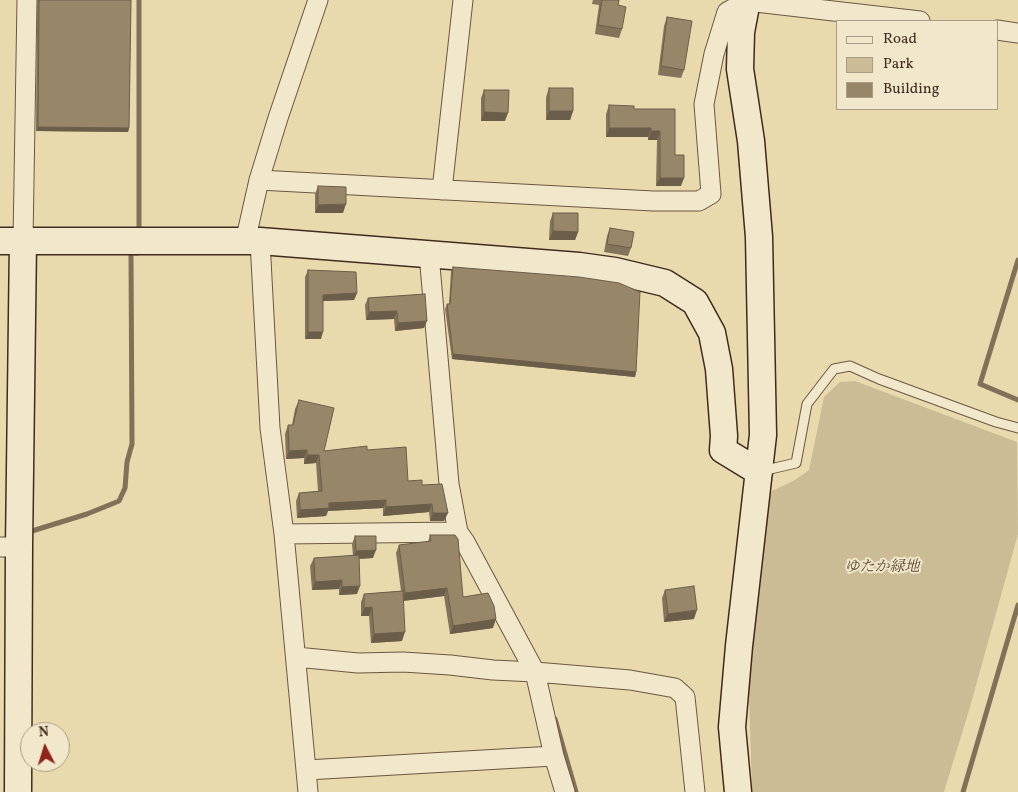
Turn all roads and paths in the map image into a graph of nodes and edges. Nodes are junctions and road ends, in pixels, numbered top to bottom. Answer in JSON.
{"nodes":[{"id":1,"x":27,"y":0,"type":"edge"},
{"id":2,"x":318,"y":0,"type":"edge"},
{"id":3,"x":462,"y":0,"type":"edge"},
{"id":4,"x":747,"y":1,"type":"edge"},
{"id":5,"x":911,"y":20,"type":"edge"},
{"id":6,"x":998,"y":30,"type":"edge"},
{"id":7,"x":1018,"y":33,"type":"edge"},
{"id":8,"x":259,"y":180,"type":"junction"},
{"id":9,"x":442,"y":190,"type":"junction"},
{"id":10,"x":12,"y":241,"type":"edge"},
{"id":11,"x":253,"y":242,"type":"junction"},
{"id":12,"x":430,"y":260,"type":"junction"},
{"id":13,"x":1018,"y":428,"type":"edge"},
{"id":14,"x":759,"y":472,"type":"junction"},
{"id":15,"x":458,"y":532,"type":"junction"},
{"id":16,"x":284,"y":534,"type":"junction"},
{"id":17,"x":9,"y":547,"type":"edge"},
{"id":18,"x":296,"y":657,"type":"junction"},
{"id":19,"x":540,"y":672,"type":"junction"},
{"id":20,"x":554,"y":756,"type":"junction"},
{"id":21,"x":306,"y":770,"type":"junction"},
{"id":22,"x":18,"y":792,"type":"edge"},
{"id":23,"x":308,"y":792,"type":"edge"},
{"id":24,"x":565,"y":792,"type":"edge"},
{"id":25,"x":695,"y":792,"type":"edge"},
{"id":26,"x":738,"y":792,"type":"edge"}],
"edges":[{"from":1,"to":10,"type":"street"},
{"from":2,"to":8,"type":"street"},
{"from":3,"to":9,"type":"street"},
{"from":4,"to":5,"type":"street"},
{"from":4,"to":9,"type":"street"},
{"from":4,"to":14,"type":"street"},
{"from":6,"to":7,"type":"street"},
{"from":8,"to":9,"type":"street"},
{"from":8,"to":11,"type":"street"},
{"from":10,"to":11,"type":"street"},
{"from":10,"to":17,"type":"street"},
{"from":11,"to":12,"type":"street"},
{"from":11,"to":16,"type":"street"},
{"from":12,"to":14,"type":"street"},
{"from":12,"to":15,"type":"street"},
{"from":13,"to":14,"type":"lane"},
{"from":14,"to":26,"type":"street"},
{"from":15,"to":16,"type":"street"},
{"from":15,"to":19,"type":"street"},
{"from":16,"to":18,"type":"street"},
{"from":17,"to":22,"type":"street"},
{"from":18,"to":19,"type":"street"},
{"from":18,"to":21,"type":"street"},
{"from":19,"to":20,"type":"street"},
{"from":19,"to":25,"type":"street"},
{"from":20,"to":21,"type":"street"},
{"from":20,"to":24,"type":"street"},
{"from":21,"to":23,"type":"street"}]}
